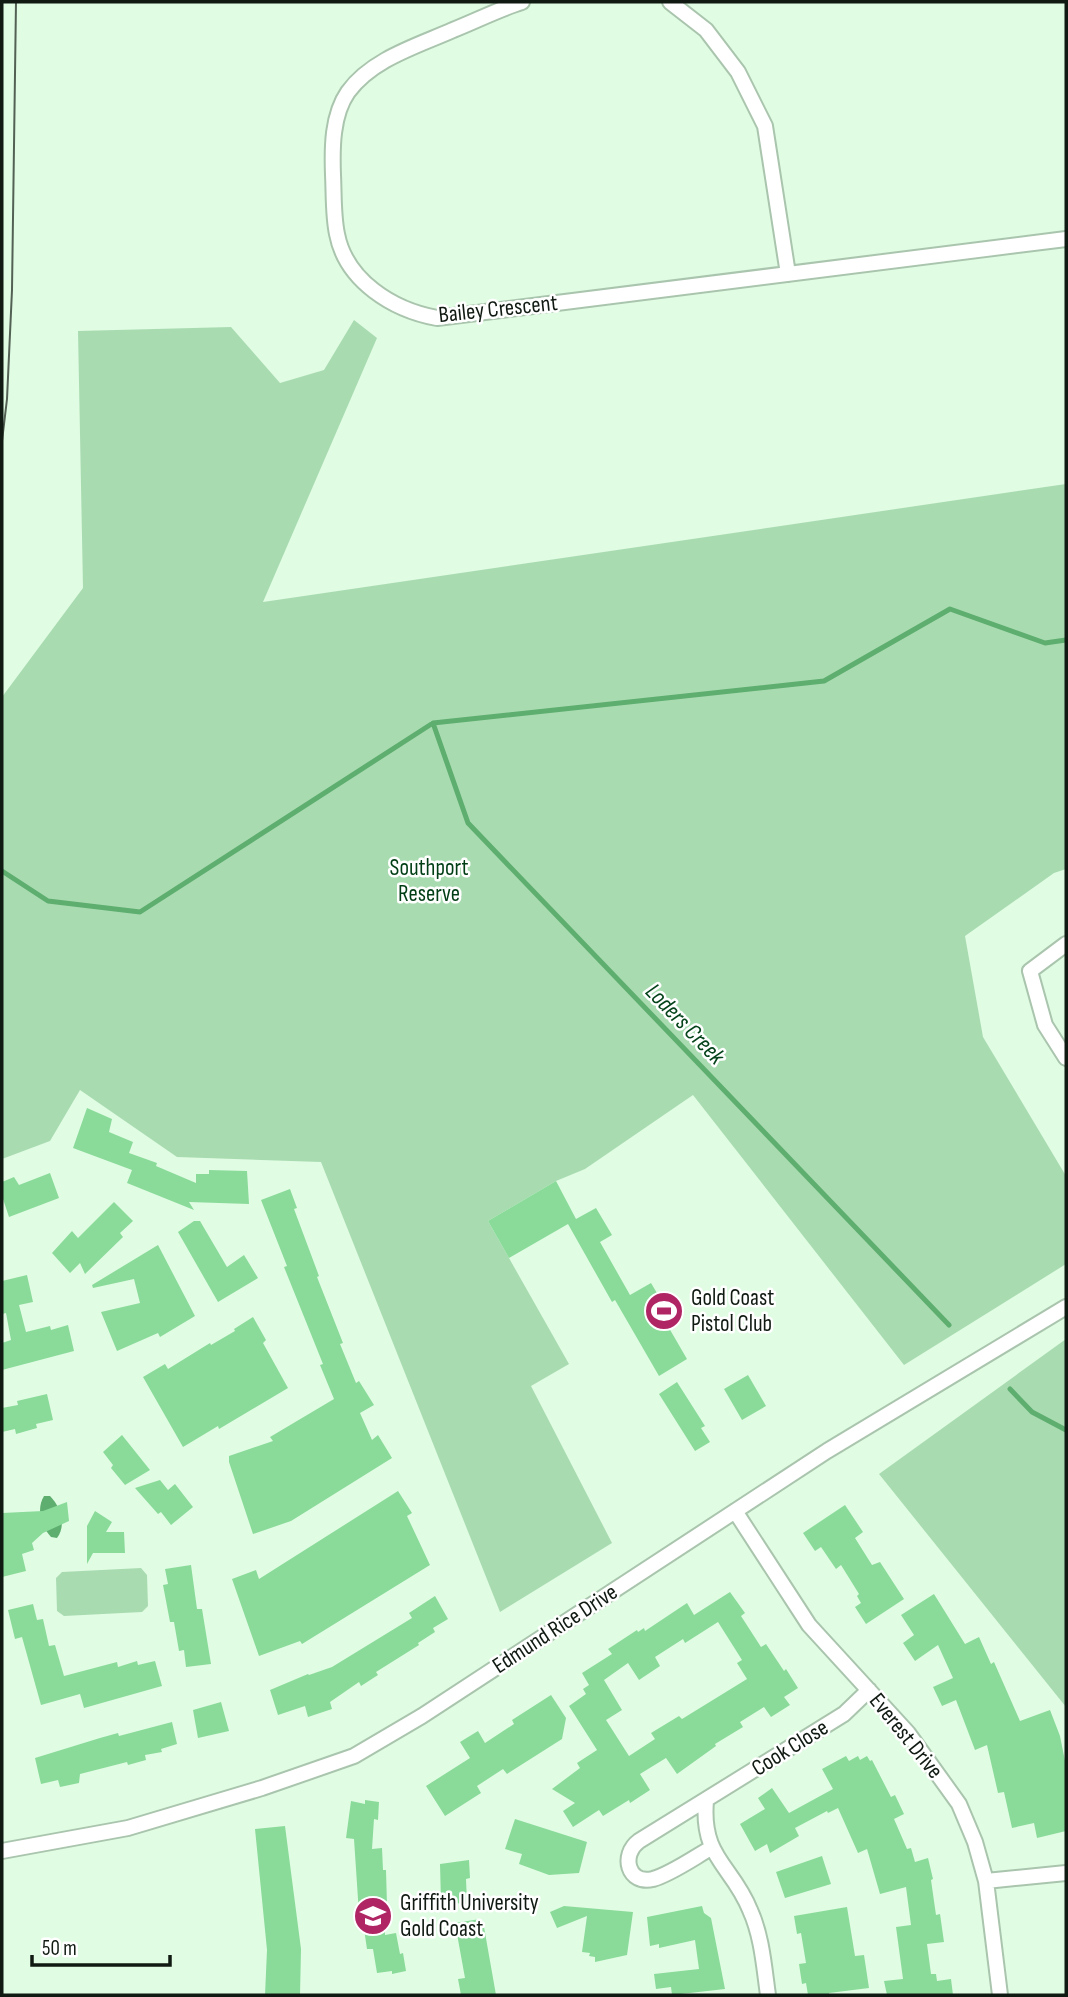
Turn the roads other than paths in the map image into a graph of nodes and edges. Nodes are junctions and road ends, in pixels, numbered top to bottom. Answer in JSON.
{"nodes":[{"id":1,"x":522,"y":2,"type":"edge"},
{"id":2,"x":670,"y":2,"type":"edge"},
{"id":3,"x":1066,"y":239,"type":"edge"},
{"id":4,"x":788,"y":274,"type":"junction"},
{"id":5,"x":1066,"y":944,"type":"edge"},
{"id":6,"x":1066,"y":1058,"type":"edge"},
{"id":7,"x":1066,"y":1307,"type":"edge"},
{"id":8,"x":735,"y":1511,"type":"junction"},
{"id":9,"x":869,"y":1690,"type":"junction"},
{"id":10,"x":706,"y":1801,"type":"junction"},
{"id":11,"x":711,"y":1848,"type":"junction"},
{"id":12,"x":2,"y":1851,"type":"edge"},
{"id":13,"x":1066,"y":1873,"type":"edge"},
{"id":14,"x":986,"y":1881,"type":"junction"},
{"id":15,"x":768,"y":1995,"type":"edge"},
{"id":16,"x":1000,"y":1995,"type":"edge"}],
"edges":[{"from":1,"to":4,"type":"street","name":"Bailey Crescent"},
{"from":2,"to":4,"type":"street"},
{"from":3,"to":4,"type":"street","name":"Bailey Crescent"},
{"from":5,"to":6,"type":"street"},
{"from":7,"to":8,"type":"street","name":"Edmund Rice Drive"},
{"from":8,"to":9,"type":"street","name":"Everest Drive"},
{"from":8,"to":12,"type":"street","name":"Edmund Rice Drive"},
{"from":9,"to":10,"type":"street","name":"Cook Close"},
{"from":9,"to":14,"type":"street","name":"Everest Drive"},
{"from":10,"to":11,"type":"street"},
{"from":10,"to":11,"type":"street","name":"Cook Close"},
{"from":11,"to":15,"type":"street"},
{"from":13,"to":14,"type":"street"},
{"from":14,"to":16,"type":"street","name":"Everest Drive"}]}
